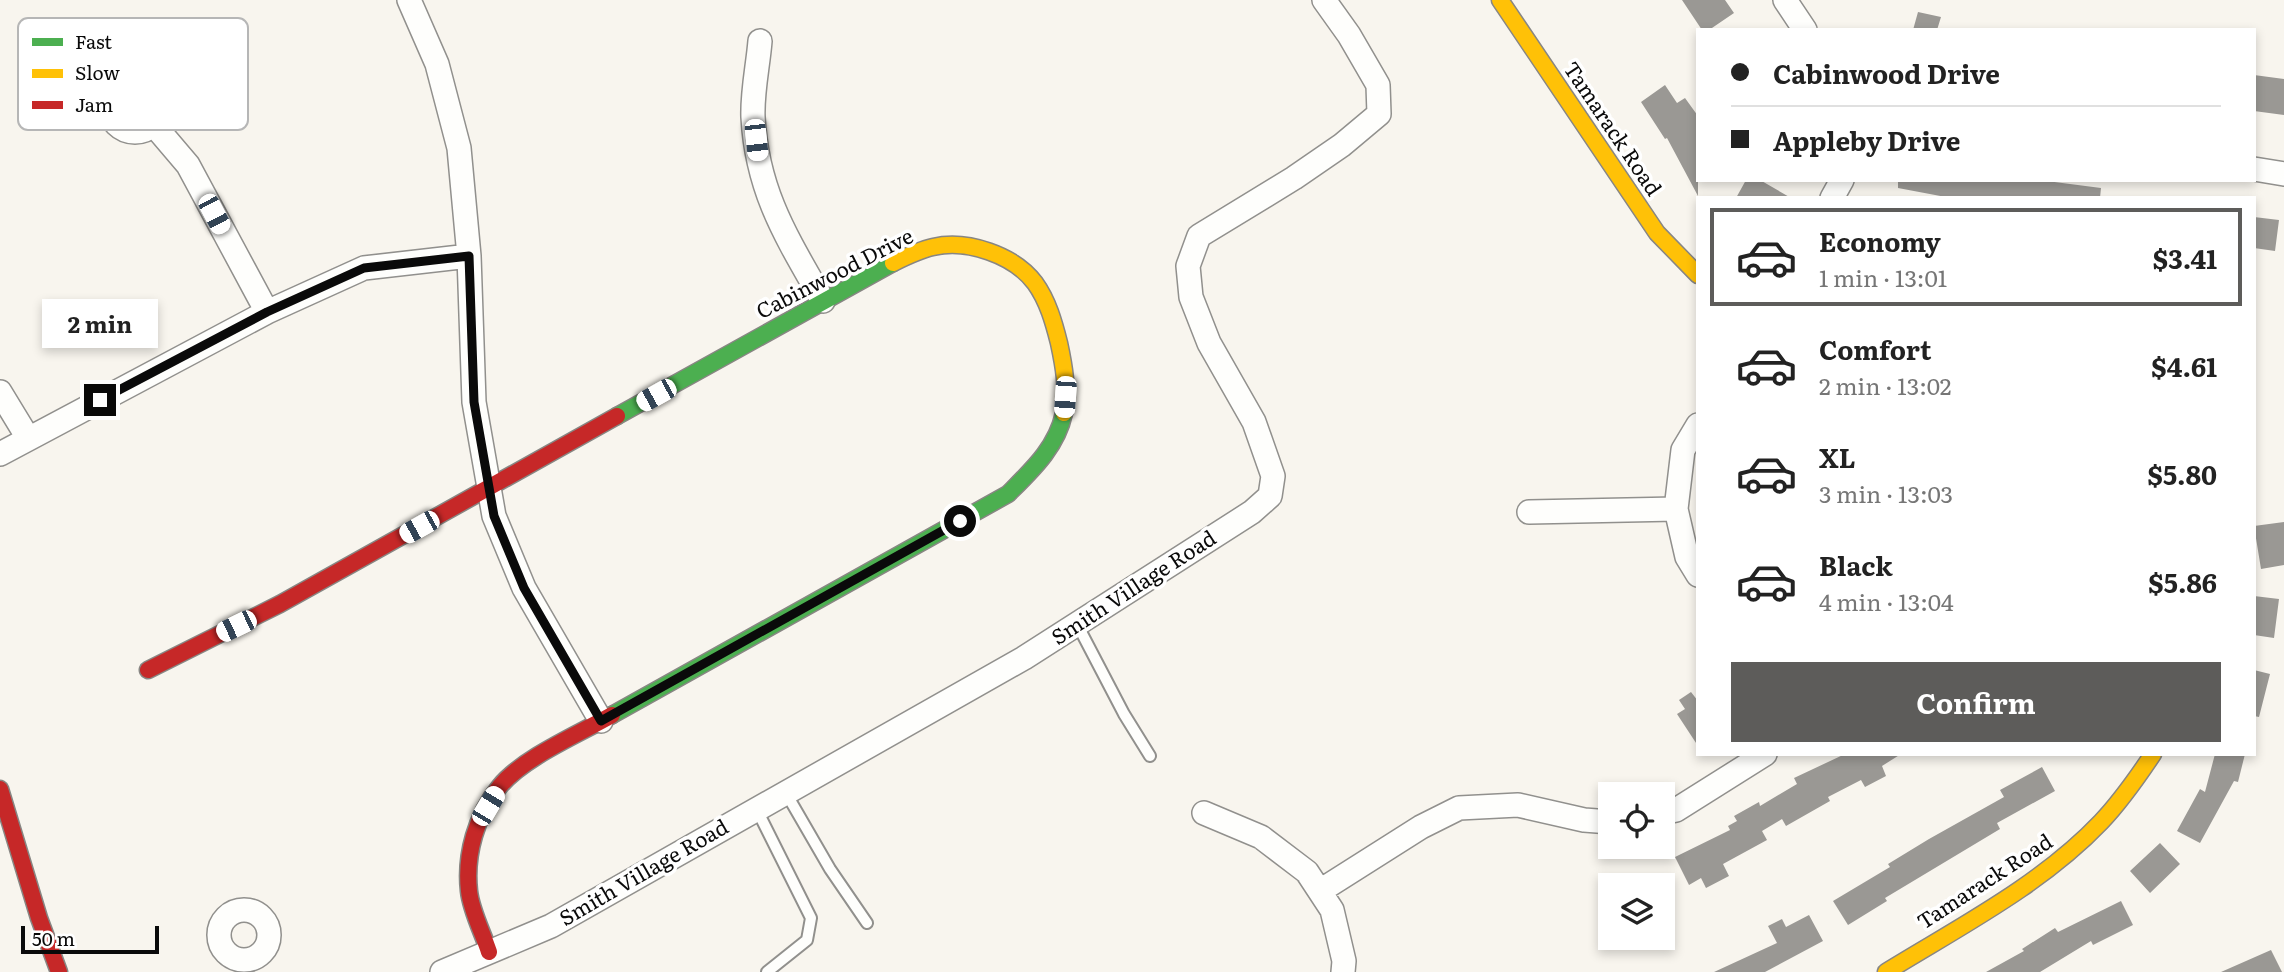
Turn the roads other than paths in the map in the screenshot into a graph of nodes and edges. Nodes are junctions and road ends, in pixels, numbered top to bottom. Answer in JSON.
{"nodes":[{"id":1,"x":409,"y":0,"type":"edge"},
{"id":2,"x":1324,"y":0,"type":"edge"},
{"id":3,"x":1500,"y":0,"type":"edge"},
{"id":4,"x":1785,"y":0,"type":"edge"},
{"id":5,"x":1804,"y":28,"type":"edge"},
{"id":6,"x":760,"y":41,"type":"dead end"},
{"id":7,"x":158,"y":130,"type":"edge"},
{"id":8,"x":2256,"y":169,"type":"edge"},
{"id":9,"x":2284,"y":174,"type":"edge"},
{"id":10,"x":469,"y":256,"type":"junction"},
{"id":11,"x":1696,"y":273,"type":"edge"},
{"id":12,"x":822,"y":301,"type":"junction"},
{"id":13,"x":267,"y":312,"type":"junction"},
{"id":14,"x":0,"y":392,"type":"edge"},
{"id":15,"x":1696,"y":428,"type":"edge"},
{"id":16,"x":28,"y":438,"type":"junction"},
{"id":17,"x":0,"y":454,"type":"edge"},
{"id":18,"x":489,"y":488,"type":"junction"},
{"id":19,"x":1676,"y":509,"type":"junction"},
{"id":20,"x":1529,"y":512,"type":"dead end"},
{"id":21,"x":1696,"y":572,"type":"edge"},
{"id":22,"x":1077,"y":624,"type":"junction"},
{"id":23,"x":148,"y":670,"type":"dead end"},
{"id":24,"x":601,"y":721,"type":"junction"},
{"id":25,"x":1150,"y":756,"type":"dead end"},
{"id":26,"x":1762,"y":756,"type":"edge"},
{"id":27,"x":2152,"y":756,"type":"edge"},
{"id":28,"x":0,"y":789,"type":"edge"},
{"id":29,"x":786,"y":793,"type":"junction"},
{"id":30,"x":757,"y":810,"type":"junction"},
{"id":31,"x":1675,"y":810,"type":"edge"},
{"id":32,"x":1204,"y":813,"type":"dead end"},
{"id":33,"x":1598,"y":821,"type":"edge"},
{"id":34,"x":1320,"y":891,"type":"junction"},
{"id":35,"x":867,"y":923,"type":"dead end"},
{"id":36,"x":489,"y":952,"type":"junction"},
{"id":37,"x":59,"y":972,"type":"edge"},
{"id":38,"x":442,"y":972,"type":"edge"},
{"id":39,"x":767,"y":972,"type":"edge"},
{"id":40,"x":1343,"y":972,"type":"edge"},
{"id":41,"x":1886,"y":972,"type":"edge"}],
"edges":[{"from":1,"to":10,"type":"street"},
{"from":2,"to":22,"type":"street","name":"Smith Village Road"},
{"from":3,"to":11,"type":"street","name":"Tamarack Road"},
{"from":4,"to":5,"type":"street"},
{"from":6,"to":12,"type":"street"},
{"from":7,"to":13,"type":"street"},
{"from":8,"to":9,"type":"street"},
{"from":10,"to":13,"type":"street"},
{"from":10,"to":18,"type":"street"},
{"from":12,"to":18,"type":"street","name":"Cabinwood Drive"},
{"from":12,"to":24,"type":"street","name":"Cabinwood Drive"},
{"from":13,"to":16,"type":"street"},
{"from":14,"to":16,"type":"street"},
{"from":15,"to":19,"type":"street"},
{"from":16,"to":17,"type":"street"},
{"from":18,"to":23,"type":"street","name":"Cabinwood Drive"},
{"from":18,"to":24,"type":"street"},
{"from":19,"to":20,"type":"street"},
{"from":19,"to":21,"type":"street"},
{"from":22,"to":25,"type":"lane"},
{"from":22,"to":29,"type":"street","name":"Smith Village Road"},
{"from":24,"to":36,"type":"street","name":"Cabinwood Drive"},
{"from":26,"to":31,"type":"street"},
{"from":27,"to":41,"type":"street","name":"Tamarack Road"},
{"from":28,"to":37,"type":"street"},
{"from":29,"to":30,"type":"street","name":"Smith Village Road"},
{"from":29,"to":35,"type":"lane"},
{"from":30,"to":36,"type":"street","name":"Smith Village Road"},
{"from":30,"to":39,"type":"lane"},
{"from":32,"to":34,"type":"street"},
{"from":33,"to":34,"type":"street"},
{"from":34,"to":40,"type":"street"},
{"from":36,"to":38,"type":"street","name":"Smith Village Road"}]}
